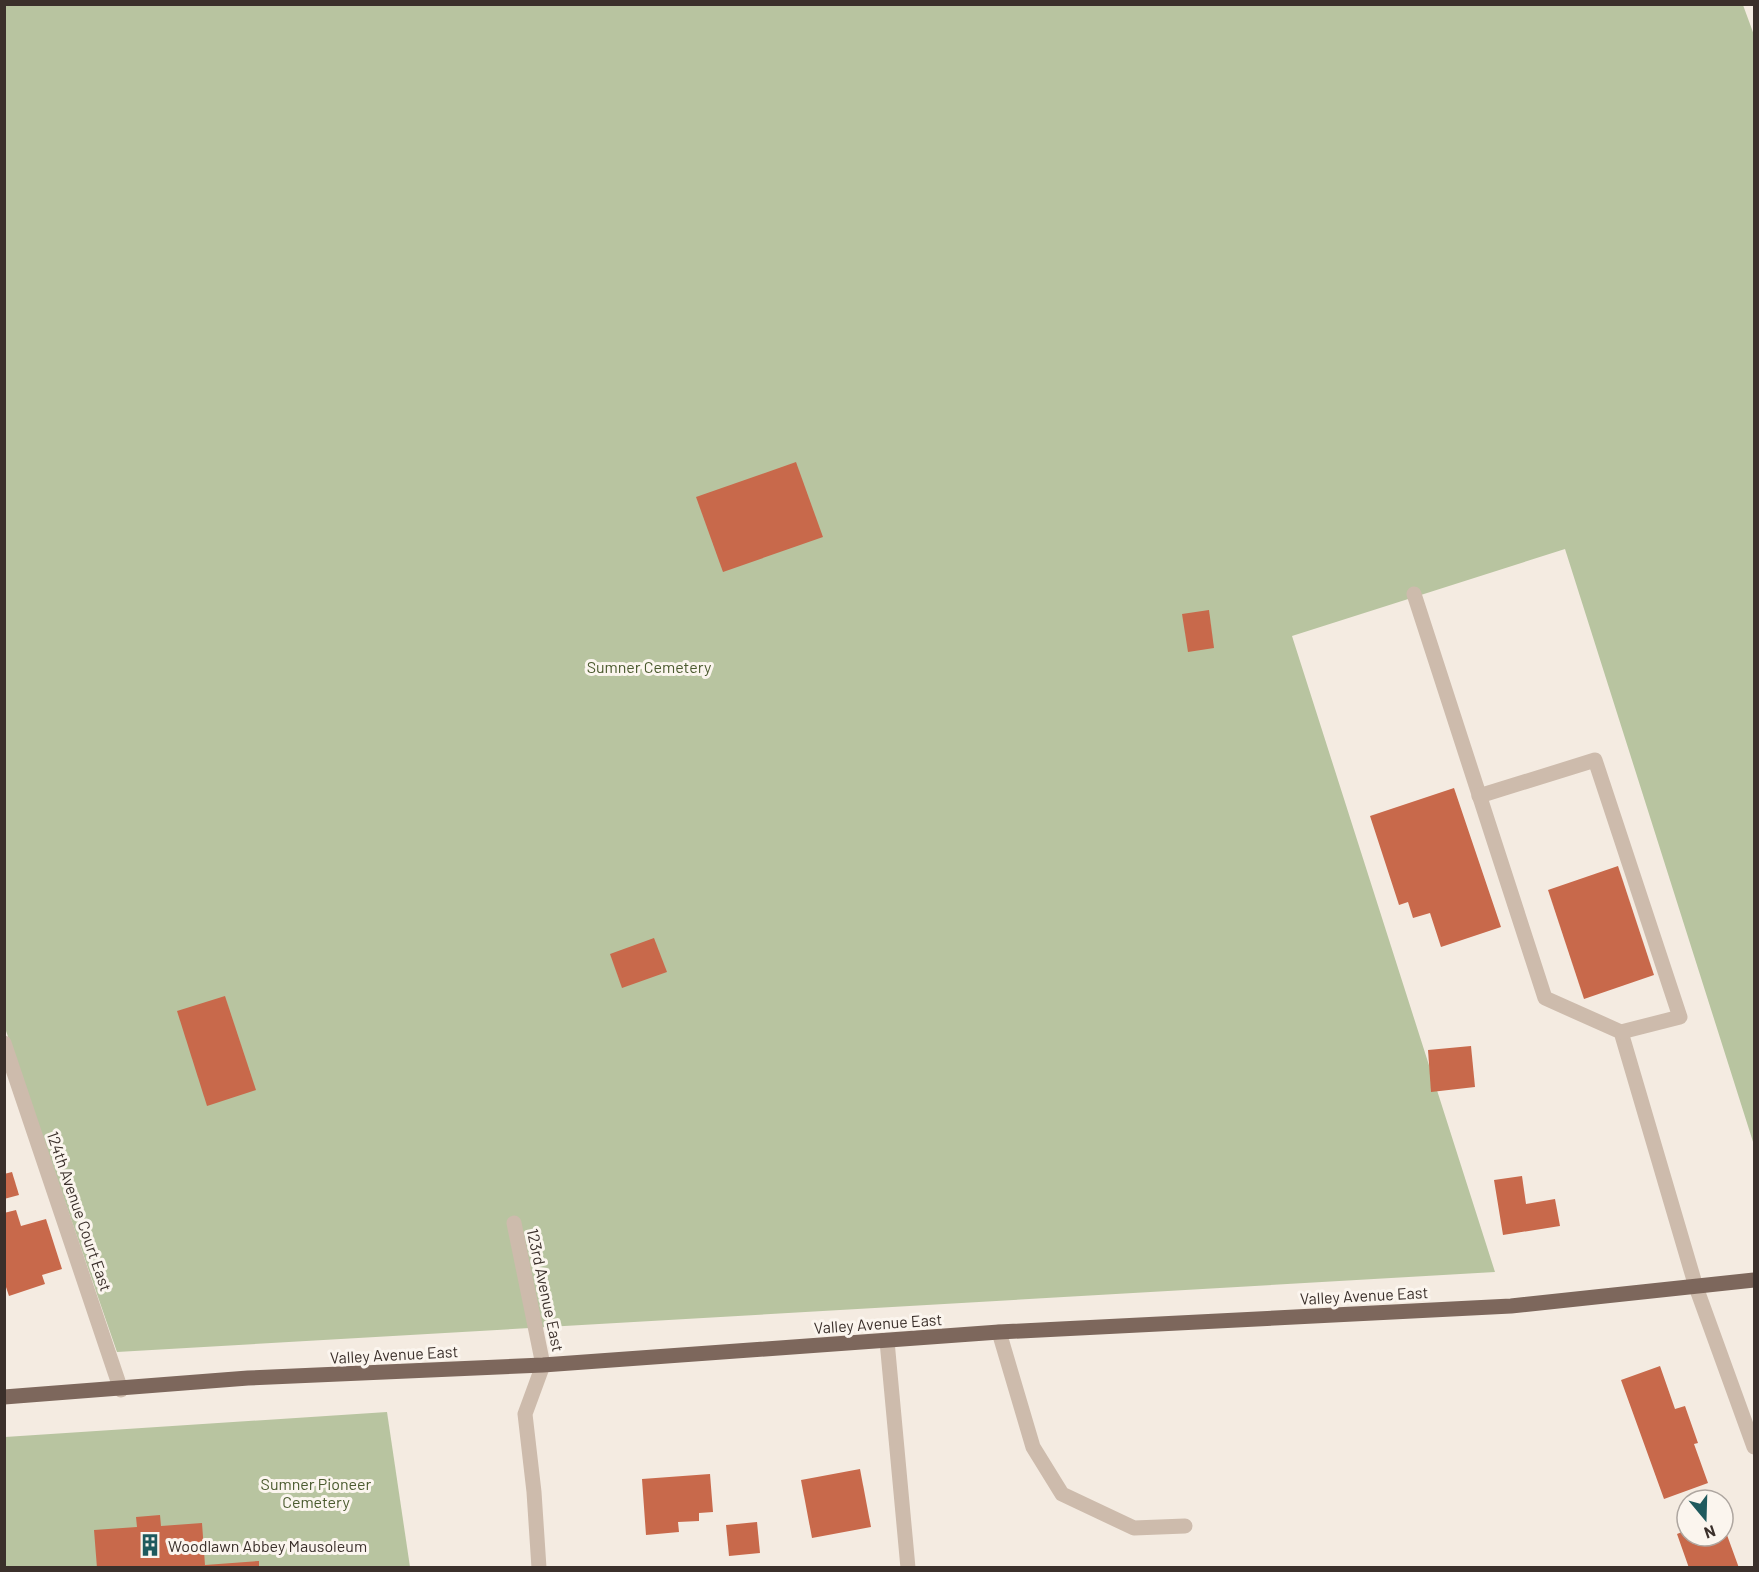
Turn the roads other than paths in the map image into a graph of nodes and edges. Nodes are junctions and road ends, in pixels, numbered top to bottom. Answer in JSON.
{"nodes":[{"id":1,"x":1414,"y":594,"type":"dead end"},
{"id":2,"x":1479,"y":796,"type":"junction"},
{"id":3,"x":1621,"y":1032,"type":"junction"},
{"id":4,"x":4,"y":1043,"type":"edge"},
{"id":5,"x":514,"y":1224,"type":"dead end"},
{"id":6,"x":1755,"y":1280,"type":"edge"},
{"id":7,"x":1696,"y":1287,"type":"junction"},
{"id":8,"x":999,"y":1332,"type":"junction"},
{"id":9,"x":887,"y":1341,"type":"junction"},
{"id":10,"x":543,"y":1365,"type":"junction"},
{"id":11,"x":121,"y":1389,"type":"junction"},
{"id":12,"x":4,"y":1397,"type":"edge"},
{"id":13,"x":1755,"y":1447,"type":"edge"},
{"id":14,"x":1185,"y":1526,"type":"dead end"},
{"id":15,"x":539,"y":1568,"type":"edge"},
{"id":16,"x":908,"y":1568,"type":"edge"}],
"edges":[{"from":1,"to":2,"type":"street"},
{"from":2,"to":3,"type":"street"},
{"from":2,"to":3,"type":"street"},
{"from":3,"to":7,"type":"street"},
{"from":4,"to":11,"type":"street","name":"124th Avenue Court East"},
{"from":5,"to":10,"type":"street","name":"123rd Avenue East"},
{"from":6,"to":7,"type":"main road","name":"Valley Avenue East"},
{"from":7,"to":8,"type":"main road","name":"Valley Avenue East"},
{"from":7,"to":13,"type":"street"},
{"from":8,"to":9,"type":"main road","name":"Valley Avenue East"},
{"from":8,"to":14,"type":"street"},
{"from":9,"to":10,"type":"main road","name":"Valley Avenue East"},
{"from":9,"to":16,"type":"street"},
{"from":10,"to":11,"type":"main road","name":"Valley Avenue East"},
{"from":10,"to":15,"type":"street"},
{"from":11,"to":12,"type":"main road","name":"Valley Avenue East"}]}
